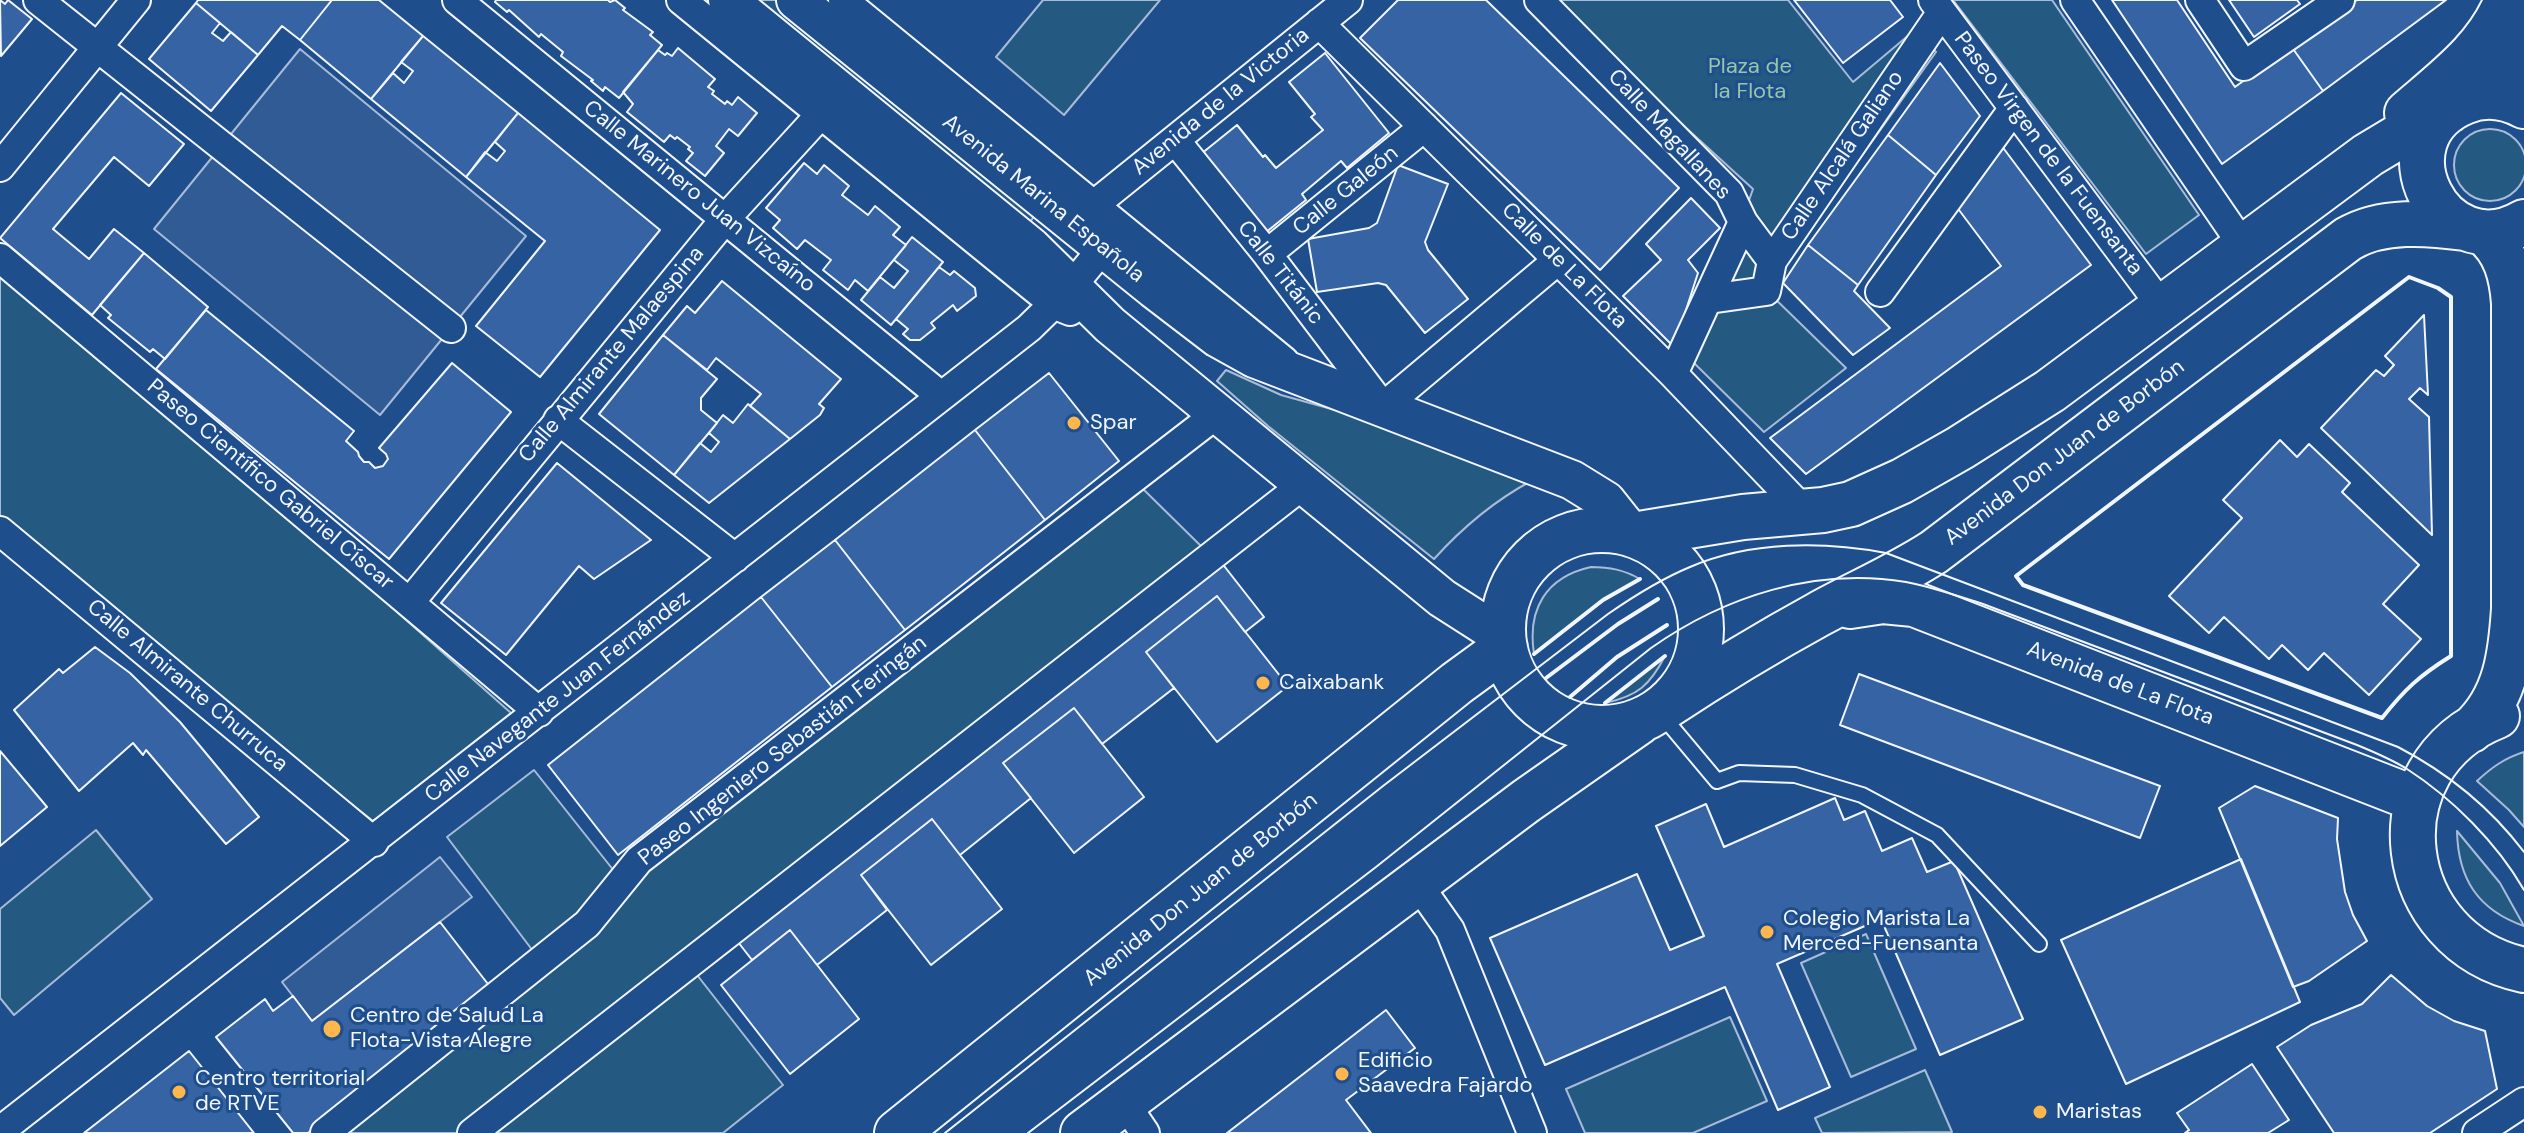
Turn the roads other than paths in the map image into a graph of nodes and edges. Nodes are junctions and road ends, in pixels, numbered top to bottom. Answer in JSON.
{"nodes":[{"id":1,"x":38,"y":0,"type":"edge"},
{"id":2,"x":136,"y":0,"type":"edge"},
{"id":3,"x":457,"y":0,"type":"edge"},
{"id":4,"x":681,"y":0,"type":"edge"},
{"id":5,"x":728,"y":0,"type":"edge"},
{"id":6,"x":796,"y":0,"type":"edge"},
{"id":7,"x":843,"y":0,"type":"edge"},
{"id":8,"x":1348,"y":0,"type":"edge"},
{"id":9,"x":1539,"y":0,"type":"edge"},
{"id":10,"x":2075,"y":0,"type":"edge"},
{"id":11,"x":2200,"y":0,"type":"edge"},
{"id":12,"x":2340,"y":0,"type":"edge"},
{"id":13,"x":2507,"y":0,"type":"edge"},
{"id":14,"x":2514,"y":0,"type":"edge"},
{"id":15,"x":1937,"y":6,"type":"edge"},
{"id":16,"x":1319,"y":23,"type":"junction"},
{"id":17,"x":97,"y":48,"type":"junction"},
{"id":18,"x":2485,"y":104,"type":"edge"},
{"id":19,"x":2014,"y":108,"type":"junction"},
{"id":20,"x":821,"y":114,"type":"junction"},
{"id":21,"x":1424,"y":127,"type":"junction"},
{"id":22,"x":1175,"y":140,"type":"junction"},
{"id":23,"x":0,"y":167,"type":"edge"},
{"id":24,"x":2328,"y":184,"type":"junction"},
{"id":25,"x":1094,"y":205,"type":"junction"},
{"id":26,"x":726,"y":218,"type":"junction"},
{"id":27,"x":1743,"y":222,"type":"junction"},
{"id":28,"x":2491,"y":227,"type":"edge"},
{"id":29,"x":2244,"y":247,"type":"junction"},
{"id":30,"x":1103,"y":248,"type":"junction"},
{"id":31,"x":1267,"y":254,"type":"junction"},
{"id":32,"x":0,"y":258,"type":"edge"},
{"id":33,"x":1558,"y":260,"type":"junction"},
{"id":34,"x":1772,"y":261,"type":"junction"},
{"id":35,"x":1880,"y":292,"type":"dead end"},
{"id":36,"x":1063,"y":296,"type":"junction"},
{"id":37,"x":1709,"y":299,"type":"junction"},
{"id":38,"x":2163,"y":308,"type":"junction"},
{"id":39,"x":451,"y":328,"type":"dead end"},
{"id":40,"x":1673,"y":374,"type":"junction"},
{"id":41,"x":1304,"y":377,"type":"junction"},
{"id":42,"x":941,"y":396,"type":"junction"},
{"id":43,"x":1383,"y":407,"type":"junction"},
{"id":44,"x":1218,"y":413,"type":"junction"},
{"id":45,"x":558,"y":420,"type":"junction"},
{"id":46,"x":1304,"y":484,"type":"junction"},
{"id":47,"x":1805,"y":512,"type":"junction"},
{"id":48,"x":0,"y":531,"type":"edge"},
{"id":49,"x":1633,"y":535,"type":"junction"},
{"id":50,"x":735,"y":558,"type":"junction"},
{"id":51,"x":410,"y":602,"type":"junction"},
{"id":52,"x":1817,"y":615,"type":"junction"},
{"id":53,"x":1504,"y":643,"type":"junction"},
{"id":54,"x":2524,"y":709,"type":"edge"},
{"id":55,"x":539,"y":712,"type":"junction"},
{"id":56,"x":1654,"y":714,"type":"junction"},
{"id":57,"x":2471,"y":730,"type":"junction"},
{"id":58,"x":2418,"y":800,"type":"junction"},
{"id":59,"x":374,"y":842,"type":"junction"},
{"id":60,"x":1417,"y":883,"type":"junction"},
{"id":61,"x":2039,"y":944,"type":"dead end"},
{"id":62,"x":2477,"y":954,"type":"junction"},
{"id":63,"x":2524,"y":970,"type":"edge"},
{"id":64,"x":2524,"y":1007,"type":"edge"},
{"id":65,"x":2524,"y":1102,"type":"edge"},
{"id":66,"x":1134,"y":1117,"type":"edge"},
{"id":67,"x":0,"y":1131,"type":"edge"},
{"id":68,"x":325,"y":1133,"type":"edge"},
{"id":69,"x":472,"y":1133,"type":"edge"},
{"id":70,"x":897,"y":1133,"type":"edge"},
{"id":71,"x":1083,"y":1133,"type":"edge"},
{"id":72,"x":1532,"y":1133,"type":"edge"},
{"id":73,"x":2477,"y":1133,"type":"edge"}],
"edges":[{"from":1,"to":17,"type":"street"},
{"from":2,"to":17,"type":"street"},
{"from":3,"to":26,"type":"street","name":"Calle Marinero Juan Vizcaíno"},
{"from":4,"to":20,"type":"street","name":"Avenida Marina Española"},
{"from":5,"to":36,"type":"main road","name":"Avenida Marina Española"},
{"from":6,"to":30,"type":"main road","name":"Avenida Marina Española"},
{"from":7,"to":25,"type":"street","name":"Avenida Marina Española"},
{"from":8,"to":16,"type":"street","name":"Avenida de la Victoria"},
{"from":9,"to":27,"type":"street","name":"Calle Magallanes"},
{"from":10,"to":29,"type":"street"},
{"from":11,"to":12,"type":"street"},
{"from":13,"to":24,"type":"main road"},
{"from":14,"to":18,"type":"main road"},
{"from":15,"to":19,"type":"street","name":"Paseo Virgen de la Fuensanta"},
{"from":15,"to":34,"type":"street","name":"Calle Alcalá Galiano"},
{"from":16,"to":21,"type":"street","name":"Calle de La Flota"},
{"from":16,"to":22,"type":"street","name":"Avenida de la Victoria"},
{"from":17,"to":23,"type":"street"},
{"from":17,"to":39,"type":"street"},
{"from":18,"to":24,"type":"main road"},
{"from":18,"to":28,"type":"main road"},
{"from":19,"to":35,"type":"street"},
{"from":19,"to":38,"type":"street","name":"Paseo Virgen de la Fuensanta"},
{"from":20,"to":26,"type":"street","name":"Calle Almirante Malaespina"},
{"from":20,"to":36,"type":"street","name":"Avenida Marina Española"},
{"from":21,"to":31,"type":"street","name":"Calle Galeón"},
{"from":21,"to":33,"type":"street","name":"Calle de La Flota"},
{"from":22,"to":25,"type":"street","name":"Avenida de la Victoria"},
{"from":22,"to":31,"type":"street","name":"Calle Titánic"},
{"from":24,"to":29,"type":"main road"},
{"from":25,"to":41,"type":"street","name":"Avenida Marina Española"},
{"from":26,"to":42,"type":"street","name":"Calle Marinero Juan Vizcaíno"},
{"from":26,"to":45,"type":"street","name":"Calle Almirante Malaespina"},
{"from":27,"to":34,"type":"street","name":"Calle Alcalá Galiano"},
{"from":27,"to":37,"type":"street","name":"Calle Magallanes"},
{"from":28,"to":52,"type":"main road","name":"Avenida Don Juan de Borbón"},
{"from":28,"to":57,"type":"main road"},
{"from":29,"to":38,"type":"main road"},
{"from":30,"to":36,"type":"street","name":"Calle Navegante Juan Fernández"},
{"from":30,"to":41,"type":"main road","name":"Avenida Marina Española"},
{"from":31,"to":43,"type":"street","name":"Calle Titánic"},
{"from":32,"to":51,"type":"street","name":"Paseo Científico Gabriel Císcar"},
{"from":33,"to":40,"type":"street","name":"Calle de La Flota"},
{"from":33,"to":43,"type":"street"},
{"from":34,"to":37,"type":"street"},
{"from":36,"to":42,"type":"street","name":"Calle Navegante Juan Fernández"},
{"from":36,"to":44,"type":"main road","name":"Avenida Marina Española"},
{"from":37,"to":40,"type":"street","name":"Calle Magallanes"},
{"from":38,"to":47,"type":"main road"},
{"from":40,"to":47,"type":"street","name":"Calle de La Flota"},
{"from":41,"to":43,"type":"main road","name":"Avenida Marina Española"},
{"from":42,"to":50,"type":"street","name":"Calle Navegante Juan Fernández"},
{"from":43,"to":49,"type":"main road","name":"Avenida Marina Española"},
{"from":44,"to":46,"type":"main road","name":"Avenida Marina Española"},
{"from":44,"to":68,"type":"street","name":"Paseo Ingeniero Sebastián Feringán"},
{"from":45,"to":50,"type":"street"},
{"from":45,"to":51,"type":"street","name":"Calle Almirante Malaespina"},
{"from":46,"to":53,"type":"main road","name":"Avenida Marina Española"},
{"from":46,"to":69,"type":"street"},
{"from":47,"to":49,"type":"main road"},
{"from":48,"to":59,"type":"street","name":"Calle Almirante Churruca"},
{"from":49,"to":53,"type":"main road"},
{"from":49,"to":56,"type":"main road"},
{"from":50,"to":55,"type":"street","name":"Calle Navegante Juan Fernández"},
{"from":51,"to":55,"type":"street","name":"Paseo Científico Gabriel Císcar"},
{"from":52,"to":56,"type":"main road","name":"Avenida Don Juan de Borbón"},
{"from":52,"to":58,"type":"main road","name":"Avenida de La Flota"},
{"from":53,"to":56,"type":"main road"},
{"from":53,"to":70,"type":"main road","name":"Avenida Don Juan de Borbón"},
{"from":54,"to":57,"type":"main road"},
{"from":55,"to":59,"type":"street","name":"Calle Navegante Juan Fernández"},
{"from":56,"to":60,"type":"main road","name":"Avenida Don Juan de Borbón"},
{"from":56,"to":61,"type":"lane"},
{"from":57,"to":58,"type":"main road"},
{"from":58,"to":62,"type":"main road"},
{"from":59,"to":67,"type":"street","name":"Calle Navegante Juan Fernández"},
{"from":60,"to":66,"type":"main road","name":"Avenida Don Juan de Borbón"},
{"from":60,"to":72,"type":"street"},
{"from":62,"to":63,"type":"main road"},
{"from":62,"to":64,"type":"main road"},
{"from":65,"to":73,"type":"street"},
{"from":66,"to":71,"type":"main road","name":"Avenida Don Juan de Borbón"}]}
